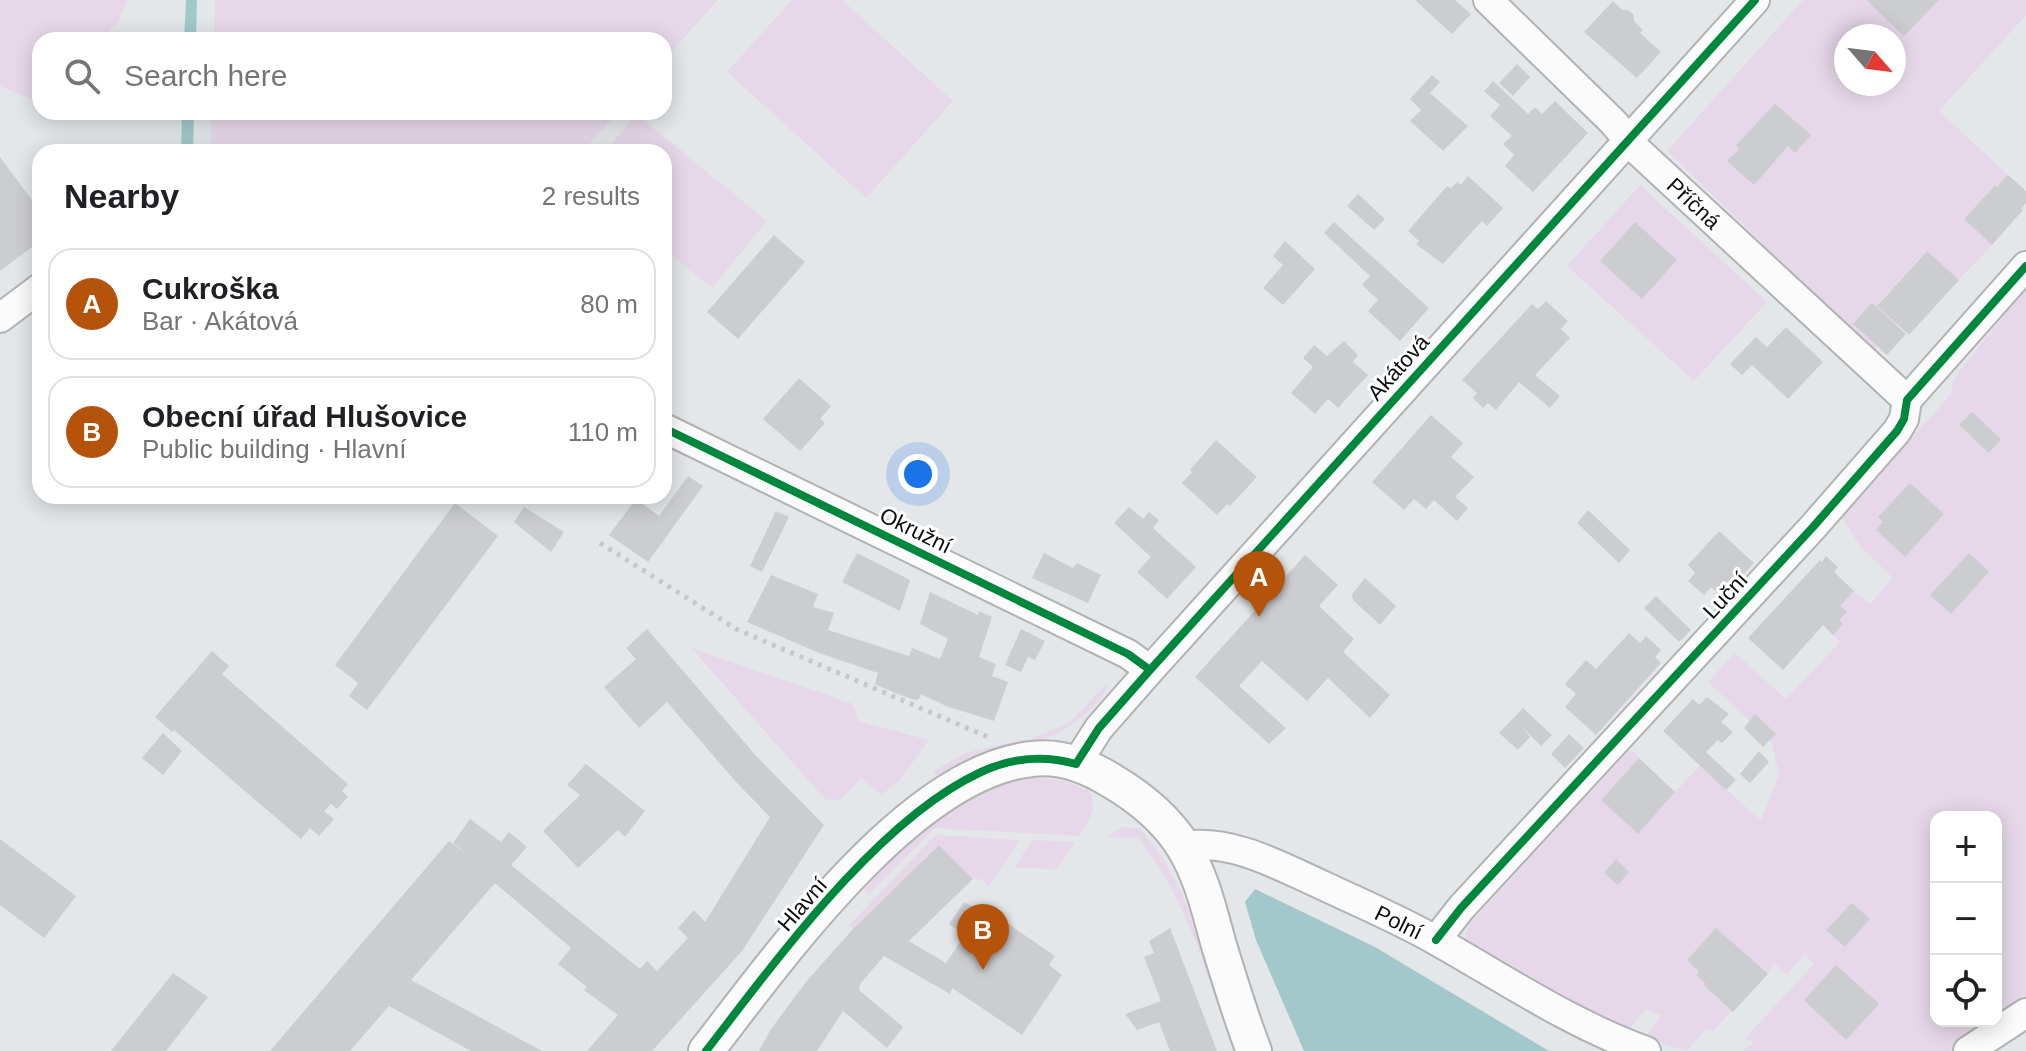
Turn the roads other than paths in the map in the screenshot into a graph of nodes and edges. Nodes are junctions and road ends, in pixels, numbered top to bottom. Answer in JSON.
{"nodes":[{"id":1,"x":1488,"y":0,"type":"edge"},
{"id":2,"x":1755,"y":0,"type":"edge"},
{"id":3,"x":1628,"y":138,"type":"junction"},
{"id":4,"x":2026,"y":266,"type":"edge"},
{"id":5,"x":32,"y":294,"type":"edge"},
{"id":6,"x":0,"y":318,"type":"edge"},
{"id":7,"x":1907,"y":400,"type":"junction"},
{"id":8,"x":672,"y":432,"type":"edge"},
{"id":9,"x":1150,"y":670,"type":"junction"},
{"id":10,"x":1076,"y":764,"type":"junction"},
{"id":11,"x":1183,"y":846,"type":"junction"},
{"id":12,"x":1436,"y":940,"type":"junction"},
{"id":13,"x":2026,"y":1013,"type":"edge"},
{"id":14,"x":706,"y":1051,"type":"edge"},
{"id":15,"x":1254,"y":1051,"type":"edge"},
{"id":16,"x":1646,"y":1051,"type":"edge"},
{"id":17,"x":1968,"y":1051,"type":"edge"}],
"edges":[{"from":1,"to":3,"type":"street","name":"Příčná"},
{"from":2,"to":3,"type":"street","name":"Akátová"},
{"from":3,"to":7,"type":"street","name":"Příčná"},
{"from":3,"to":9,"type":"street","name":"Akátová"},
{"from":4,"to":7,"type":"street","name":"Luční"},
{"from":5,"to":6,"type":"street"},
{"from":7,"to":12,"type":"street","name":"Luční"},
{"from":8,"to":9,"type":"street","name":"Okružní"},
{"from":9,"to":10,"type":"street","name":"Akátová"},
{"from":10,"to":11,"type":"street","name":"Hlavní"},
{"from":10,"to":14,"type":"street","name":"Hlavní"},
{"from":11,"to":12,"type":"street","name":"Polní"},
{"from":11,"to":15,"type":"street","name":"Hlavní"},
{"from":12,"to":16,"type":"street","name":"Polní"},
{"from":13,"to":17,"type":"street"}]}
